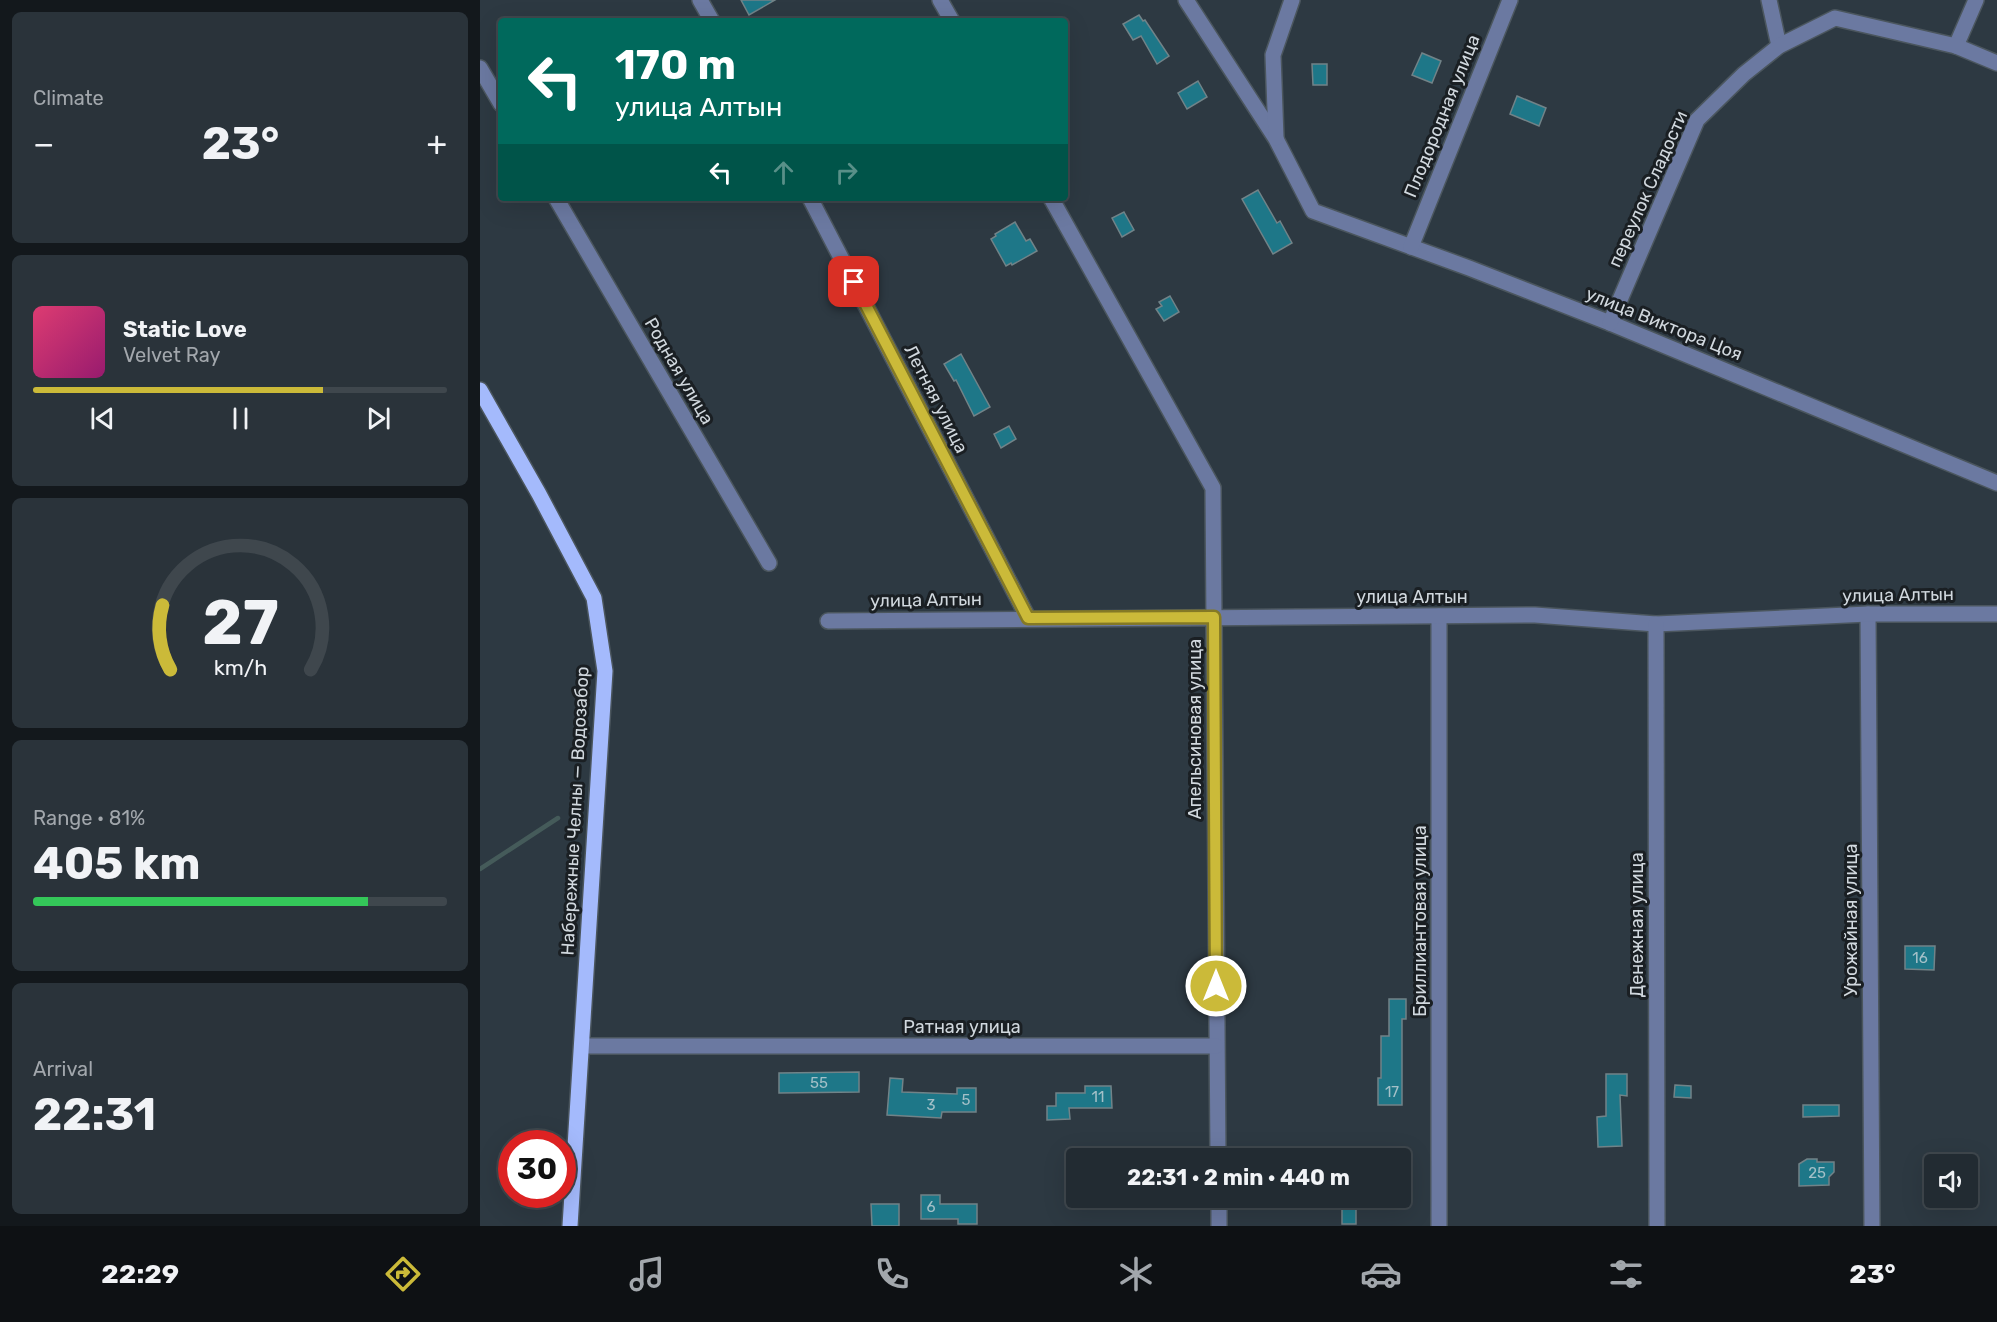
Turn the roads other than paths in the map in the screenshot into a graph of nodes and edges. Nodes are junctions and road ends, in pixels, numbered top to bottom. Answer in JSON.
{"nodes":[{"id":1,"x":700,"y":0,"type":"edge"},
{"id":2,"x":940,"y":0,"type":"edge"},
{"id":3,"x":1186,"y":0,"type":"edge"},
{"id":4,"x":1292,"y":0,"type":"edge"},
{"id":5,"x":1510,"y":0,"type":"edge"},
{"id":6,"x":1769,"y":0,"type":"edge"},
{"id":7,"x":1976,"y":0,"type":"edge"},
{"id":8,"x":710,"y":18,"type":"edge"},
{"id":9,"x":950,"y":18,"type":"edge"},
{"id":10,"x":1779,"y":46,"type":"junction"},
{"id":11,"x":1956,"y":46,"type":"junction"},
{"id":12,"x":1997,"y":63,"type":"edge"},
{"id":13,"x":480,"y":69,"type":"edge"},
{"id":14,"x":498,"y":100,"type":"edge"},
{"id":15,"x":1276,"y":139,"type":"junction"},
{"id":16,"x":558,"y":201,"type":"edge"},
{"id":17,"x":812,"y":201,"type":"edge"},
{"id":18,"x":1053,"y":201,"type":"edge"},
{"id":19,"x":1411,"y":247,"type":"junction"},
{"id":20,"x":1610,"y":323,"type":"junction"},
{"id":21,"x":480,"y":390,"type":"edge"},
{"id":22,"x":1997,"y":483,"type":"edge"},
{"id":23,"x":769,"y":563,"type":"dead end"},
{"id":24,"x":1868,"y":614,"type":"junction"},
{"id":25,"x":1997,"y":614,"type":"edge"},
{"id":26,"x":1439,"y":616,"type":"junction"},
{"id":27,"x":1214,"y":617,"type":"junction"},
{"id":28,"x":1028,"y":618,"type":"junction"},
{"id":29,"x":828,"y":621,"type":"dead end"},
{"id":30,"x":1656,"y":624,"type":"junction"},
{"id":31,"x":582,"y":1046,"type":"junction"},
{"id":32,"x":1216,"y":1046,"type":"junction"},
{"id":33,"x":1218,"y":1148,"type":"edge"},
{"id":34,"x":1219,"y":1208,"type":"edge"},
{"id":35,"x":570,"y":1226,"type":"edge"},
{"id":36,"x":1219,"y":1226,"type":"edge"},
{"id":37,"x":1439,"y":1226,"type":"edge"},
{"id":38,"x":1657,"y":1226,"type":"edge"},
{"id":39,"x":1872,"y":1226,"type":"edge"}],
"edges":[{"from":1,"to":8,"type":"street"},
{"from":2,"to":9,"type":"street"},
{"from":3,"to":15,"type":"street"},
{"from":4,"to":15,"type":"street"},
{"from":5,"to":19,"type":"street","name":"Плодородная улица"},
{"from":6,"to":10,"type":"street"},
{"from":7,"to":11,"type":"street"},
{"from":10,"to":11,"type":"street","name":"переулок Сладости"},
{"from":10,"to":20,"type":"street","name":"переулок Сладости"},
{"from":11,"to":12,"type":"street","name":"переулок Сладости"},
{"from":13,"to":14,"type":"street"},
{"from":15,"to":19,"type":"street","name":"улица Виктора Цоя"},
{"from":16,"to":23,"type":"street","name":"Родная улица"},
{"from":17,"to":28,"type":"street","name":"Летняя улица"},
{"from":18,"to":27,"type":"street","name":"Апельсиновая улица"},
{"from":19,"to":20,"type":"street","name":"улица Виктора Цоя"},
{"from":20,"to":22,"type":"street","name":"улица Виктора Цоя"},
{"from":21,"to":31,"type":"main road","name":"Набережные Челны — Водозабор"},
{"from":24,"to":25,"type":"street","name":"улица Алтын"},
{"from":24,"to":30,"type":"street","name":"улица Алтын"},
{"from":24,"to":39,"type":"street","name":"Урожайная улица"},
{"from":26,"to":27,"type":"street","name":"улица Алтын"},
{"from":26,"to":30,"type":"street","name":"улица Алтын"},
{"from":26,"to":37,"type":"street","name":"Бриллиантовая улица"},
{"from":27,"to":28,"type":"street","name":"улица Алтын"},
{"from":27,"to":32,"type":"street","name":"Апельсиновая улица"},
{"from":28,"to":29,"type":"street","name":"улица Алтын"},
{"from":30,"to":38,"type":"street","name":"Денежная улица"},
{"from":31,"to":32,"type":"street","name":"Ратная улица"},
{"from":31,"to":35,"type":"main road","name":"Набережные Челны — Водозабор"},
{"from":32,"to":33,"type":"street","name":"Апельсиновая улица"},
{"from":34,"to":36,"type":"street"}]}
